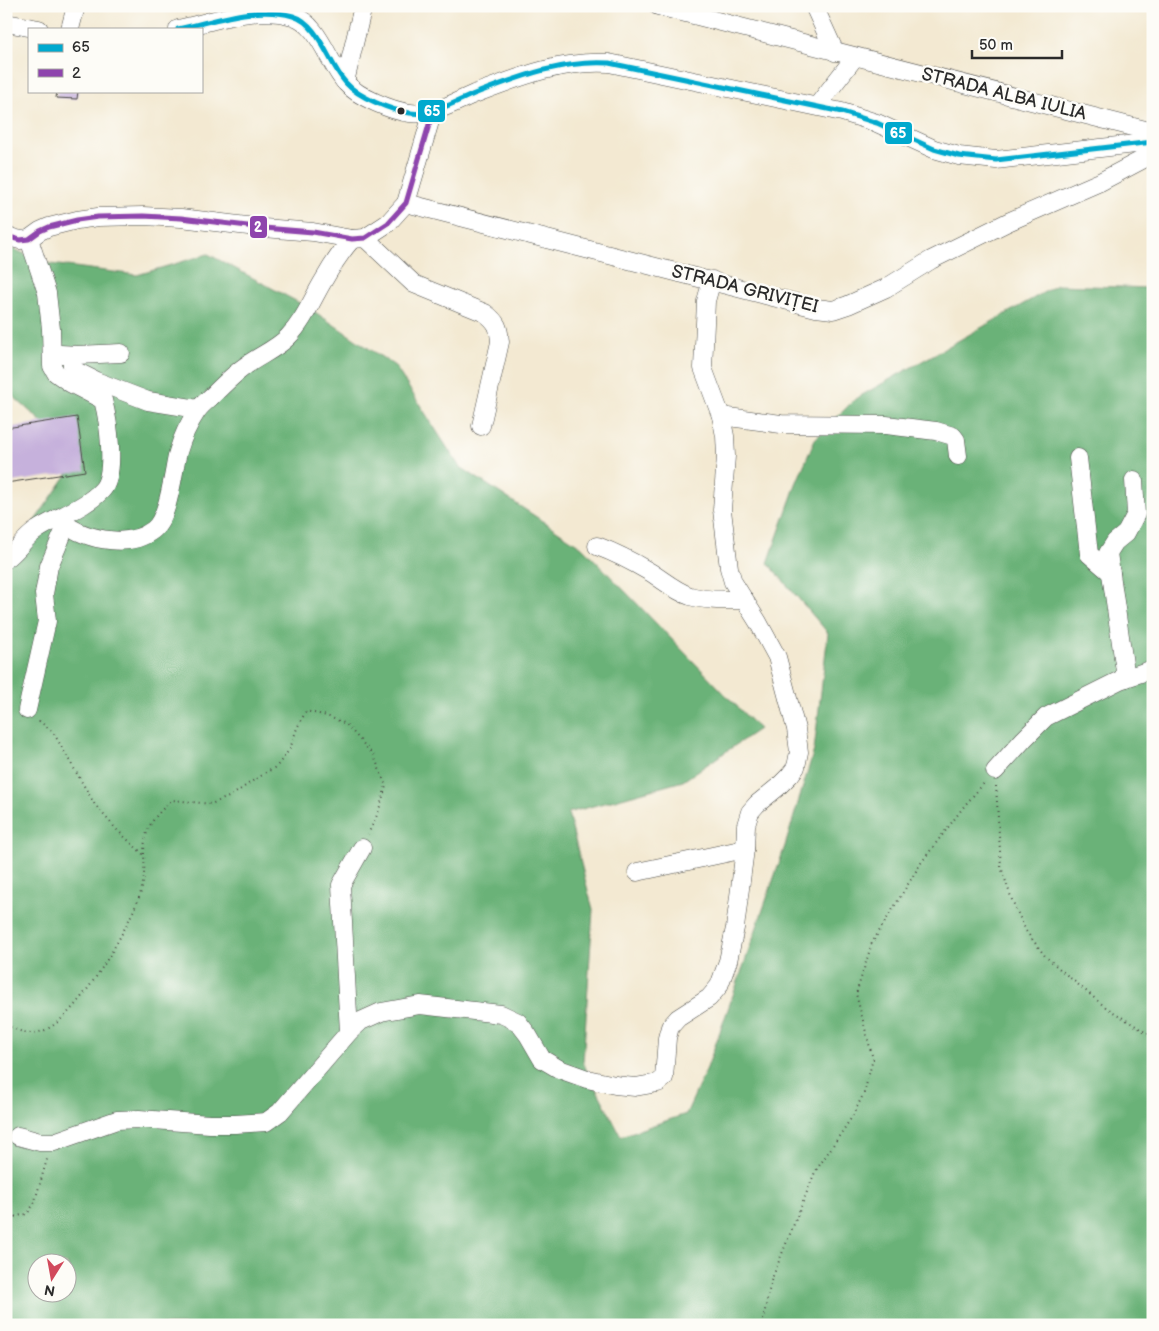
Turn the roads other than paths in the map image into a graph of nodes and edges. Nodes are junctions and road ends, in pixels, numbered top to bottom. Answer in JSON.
{"nodes":[{"id":1,"x":76,"y":6,"type":"edge"},
{"id":2,"x":364,"y":6,"type":"edge"},
{"id":3,"x":658,"y":6,"type":"edge"},
{"id":4,"x":814,"y":6,"type":"edge"},
{"id":5,"x":6,"y":23,"type":"edge"},
{"id":6,"x":34,"y":28,"type":"edge"},
{"id":7,"x":70,"y":28,"type":"edge"},
{"id":8,"x":183,"y":28,"type":"edge"},
{"id":9,"x":835,"y":52,"type":"junction"},
{"id":10,"x":855,"y":57,"type":"junction"},
{"id":11,"x":345,"y":82,"type":"junction"},
{"id":12,"x":816,"y":106,"type":"junction"},
{"id":13,"x":433,"y":111,"type":"junction"},
{"id":14,"x":1153,"y":132,"type":"edge"},
{"id":15,"x":1153,"y":142,"type":"edge"},
{"id":16,"x":1153,"y":154,"type":"edge"},
{"id":17,"x":406,"y":203,"type":"junction"},
{"id":18,"x":6,"y":236,"type":"edge"},
{"id":19,"x":358,"y":238,"type":"junction"},
{"id":20,"x":29,"y":239,"type":"junction"},
{"id":21,"x":712,"y":280,"type":"junction"},
{"id":22,"x":121,"y":352,"type":"dead end"},
{"id":23,"x":52,"y":353,"type":"junction"},
{"id":24,"x":72,"y":354,"type":"junction"},
{"id":25,"x":198,"y":409,"type":"junction"},
{"id":26,"x":721,"y":416,"type":"junction"},
{"id":27,"x":480,"y":426,"type":"dead end"},
{"id":28,"x":958,"y":456,"type":"dead end"},
{"id":29,"x":1078,"y":458,"type":"dead end"},
{"id":30,"x":1134,"y":480,"type":"dead end"},
{"id":31,"x":62,"y":522,"type":"junction"},
{"id":32,"x":597,"y":546,"type":"dead end"},
{"id":33,"x":6,"y":559,"type":"edge"},
{"id":34,"x":1111,"y":573,"type":"junction"},
{"id":35,"x":745,"y":600,"type":"junction"},
{"id":36,"x":1153,"y":669,"type":"edge"},
{"id":37,"x":1126,"y":678,"type":"junction"},
{"id":38,"x":27,"y":710,"type":"road end"},
{"id":39,"x":995,"y":771,"type":"road end"},
{"id":40,"x":362,"y":848,"type":"road end"},
{"id":41,"x":745,"y":849,"type":"junction"},
{"id":42,"x":637,"y":872,"type":"dead end"},
{"id":43,"x":349,"y":1032,"type":"junction"},
{"id":44,"x":18,"y":1136,"type":"dead end"}],
"edges":[{"from":1,"to":7,"type":"street"},
{"from":2,"to":11,"type":"street"},
{"from":3,"to":9,"type":"street","name":"STRADA ALBA IULIA"},
{"from":4,"to":9,"type":"street"},
{"from":5,"to":6,"type":"street"},
{"from":8,"to":11,"type":"street"},
{"from":9,"to":10,"type":"street","name":"STRADA ALBA IULIA"},
{"from":10,"to":12,"type":"street"},
{"from":10,"to":14,"type":"street","name":"STRADA ALBA IULIA"},
{"from":11,"to":13,"type":"street"},
{"from":12,"to":13,"type":"street"},
{"from":12,"to":15,"type":"street"},
{"from":13,"to":17,"type":"street"},
{"from":16,"to":21,"type":"street","name":"STRADA GRIVIȚEI"},
{"from":17,"to":19,"type":"street"},
{"from":17,"to":21,"type":"street","name":"STRADA GRIVIȚEI"},
{"from":18,"to":20,"type":"street"},
{"from":19,"to":20,"type":"street"},
{"from":19,"to":25,"type":"street"},
{"from":19,"to":27,"type":"street"},
{"from":20,"to":23,"type":"street"},
{"from":21,"to":26,"type":"street"},
{"from":22,"to":24,"type":"street"},
{"from":23,"to":24,"type":"street"},
{"from":23,"to":31,"type":"street"},
{"from":24,"to":25,"type":"street"},
{"from":25,"to":31,"type":"street"},
{"from":26,"to":28,"type":"street"},
{"from":26,"to":35,"type":"street"},
{"from":29,"to":34,"type":"street"},
{"from":30,"to":34,"type":"street"},
{"from":31,"to":33,"type":"street"},
{"from":31,"to":38,"type":"street"},
{"from":32,"to":35,"type":"street"},
{"from":34,"to":37,"type":"street"},
{"from":35,"to":41,"type":"street"},
{"from":36,"to":37,"type":"street"},
{"from":37,"to":39,"type":"street"},
{"from":40,"to":43,"type":"street"},
{"from":41,"to":42,"type":"street"},
{"from":41,"to":43,"type":"street"},
{"from":43,"to":44,"type":"street"}]}
